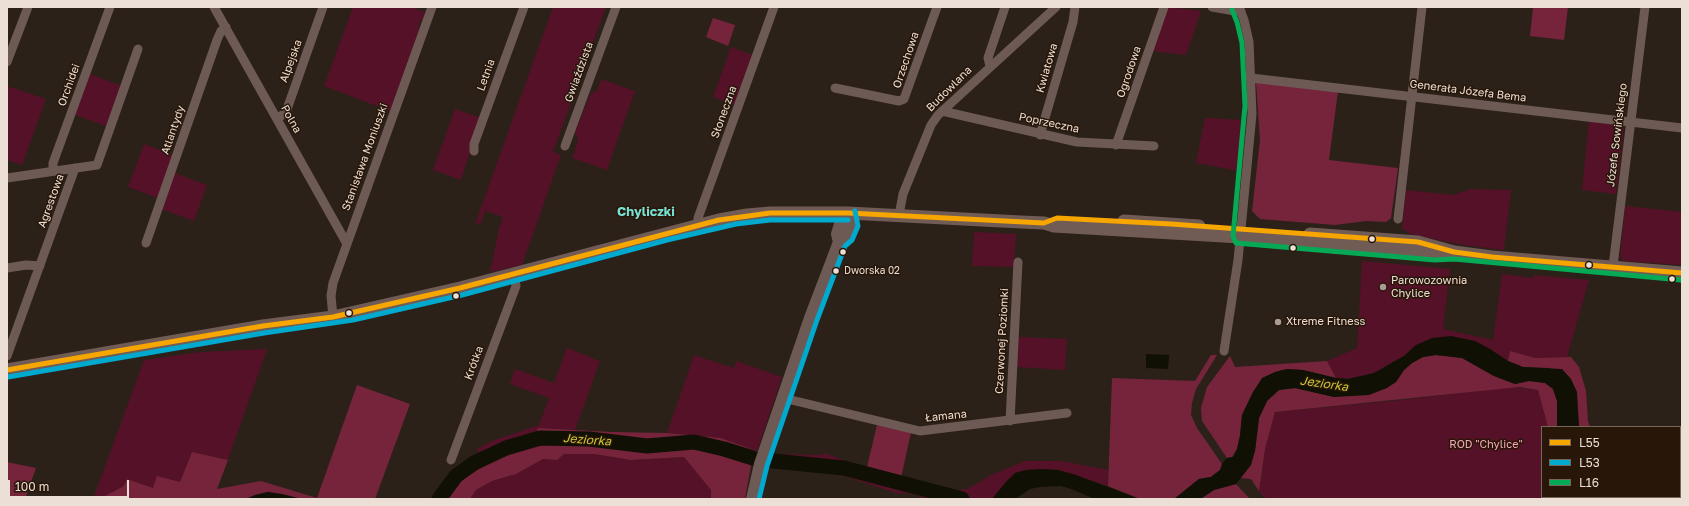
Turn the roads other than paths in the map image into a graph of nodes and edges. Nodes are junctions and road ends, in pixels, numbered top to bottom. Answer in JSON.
{"nodes":[{"id":1,"x":28,"y":7,"type":"edge"},
{"id":2,"x":110,"y":7,"type":"edge"},
{"id":3,"x":214,"y":7,"type":"edge"},
{"id":4,"x":323,"y":7,"type":"edge"},
{"id":5,"x":432,"y":7,"type":"edge"},
{"id":6,"x":524,"y":7,"type":"edge"},
{"id":7,"x":616,"y":7,"type":"edge"},
{"id":8,"x":774,"y":7,"type":"edge"},
{"id":9,"x":937,"y":7,"type":"edge"},
{"id":10,"x":1005,"y":7,"type":"edge"},
{"id":11,"x":1056,"y":7,"type":"edge"},
{"id":12,"x":1075,"y":7,"type":"edge"},
{"id":13,"x":1164,"y":7,"type":"edge"},
{"id":14,"x":1212,"y":7,"type":"edge"},
{"id":15,"x":1422,"y":7,"type":"edge"},
{"id":16,"x":1645,"y":7,"type":"edge"},
{"id":17,"x":1240,"y":9,"type":"edge"},
{"id":18,"x":226,"y":27,"type":"junction"},
{"id":19,"x":138,"y":49,"type":"dead end"},
{"id":20,"x":9,"y":51,"type":"edge"},
{"id":21,"x":7,"y":62,"type":"edge"},
{"id":22,"x":990,"y":66,"type":"junction"},
{"id":23,"x":1251,"y":78,"type":"junction"},
{"id":24,"x":835,"y":88,"type":"dead end"},
{"id":25,"x":1411,"y":96,"type":"junction"},
{"id":26,"x":942,"y":111,"type":"junction"},
{"id":27,"x":277,"y":119,"type":"junction"},
{"id":28,"x":1631,"y":122,"type":"junction"},
{"id":29,"x":1682,"y":128,"type":"edge"},
{"id":30,"x":1040,"y":135,"type":"junction"},
{"id":31,"x":1116,"y":145,"type":"junction"},
{"id":32,"x":565,"y":146,"type":"dead end"},
{"id":33,"x":1154,"y":146,"type":"dead end"},
{"id":34,"x":474,"y":151,"type":"dead end"},
{"id":35,"x":75,"y":168,"type":"junction"},
{"id":36,"x":53,"y":171,"type":"junction"},
{"id":37,"x":7,"y":178,"type":"edge"},
{"id":38,"x":848,"y":213,"type":"junction"},
{"id":39,"x":899,"y":215,"type":"junction"},
{"id":40,"x":1398,"y":219,"type":"dead end"},
{"id":41,"x":698,"y":225,"type":"junction"},
{"id":42,"x":1241,"y":233,"type":"junction"},
{"id":43,"x":146,"y":243,"type":"dead end"},
{"id":44,"x":347,"y":244,"type":"junction"},
{"id":45,"x":1018,"y":262,"type":"dead end"},
{"id":46,"x":40,"y":266,"type":"junction"},
{"id":47,"x":1613,"y":266,"type":"junction"},
{"id":48,"x":7,"y":268,"type":"edge"},
{"id":49,"x":1682,"y":273,"type":"edge"},
{"id":50,"x":514,"y":274,"type":"junction"},
{"id":51,"x":333,"y":317,"type":"junction"},
{"id":52,"x":1224,"y":350,"type":"dead end"},
{"id":53,"x":7,"y":356,"type":"edge"},
{"id":54,"x":7,"y":370,"type":"edge"},
{"id":55,"x":783,"y":398,"type":"junction"},
{"id":56,"x":1067,"y":413,"type":"dead end"},
{"id":57,"x":1010,"y":420,"type":"junction"},
{"id":58,"x":451,"y":460,"type":"dead end"},
{"id":59,"x":752,"y":499,"type":"edge"}],
"edges":[{"from":1,"to":20,"type":"street"},
{"from":2,"to":36,"type":"street","name":"Orchidei"},
{"from":3,"to":18,"type":"street","name":"Polna"},
{"from":4,"to":27,"type":"street","name":"Alpejska"},
{"from":5,"to":44,"type":"street","name":"Stanisława Moniuszki"},
{"from":6,"to":34,"type":"street","name":"Letnia"},
{"from":7,"to":32,"type":"street","name":"Gwiaździsta"},
{"from":8,"to":41,"type":"street","name":"Słoneczna"},
{"from":9,"to":24,"type":"street","name":"Orzechowa"},
{"from":10,"to":22,"type":"street"},
{"from":11,"to":22,"type":"street","name":"Budowlana"},
{"from":12,"to":30,"type":"street","name":"Kwiatowa"},
{"from":13,"to":31,"type":"street","name":"Ogrodowa"},
{"from":14,"to":17,"type":"street"},
{"from":15,"to":25,"type":"street"},
{"from":16,"to":28,"type":"street","name":"Józefa Sowińskiego"},
{"from":17,"to":23,"type":"street"},
{"from":18,"to":27,"type":"street","name":"Polna"},
{"from":18,"to":43,"type":"street","name":"Atlantydy"},
{"from":19,"to":35,"type":"street","name":"Agrestowa"},
{"from":20,"to":21,"type":"street"},
{"from":22,"to":26,"type":"street","name":"Budowlana"},
{"from":23,"to":25,"type":"street","name":"Generała Józefa Bema"},
{"from":23,"to":42,"type":"street"},
{"from":25,"to":28,"type":"street","name":"Generała Józefa Bema"},
{"from":25,"to":40,"type":"street"},
{"from":26,"to":30,"type":"street","name":"Poprzeczna"},
{"from":26,"to":39,"type":"street","name":"Budowlana"},
{"from":27,"to":44,"type":"street","name":"Polna"},
{"from":28,"to":29,"type":"street","name":"Generała Józefa Bema"},
{"from":28,"to":47,"type":"street","name":"Józefa Sowińskiego"},
{"from":30,"to":31,"type":"street","name":"Poprzeczna"},
{"from":31,"to":33,"type":"street","name":"Poprzeczna"},
{"from":35,"to":36,"type":"street"},
{"from":35,"to":46,"type":"street","name":"Agrestowa"},
{"from":36,"to":37,"type":"street"},
{"from":38,"to":39,"type":"main road"},
{"from":38,"to":41,"type":"main road"},
{"from":38,"to":55,"type":"street"},
{"from":39,"to":42,"type":"main road"},
{"from":41,"to":50,"type":"main road"},
{"from":42,"to":47,"type":"main road"},
{"from":42,"to":52,"type":"street"},
{"from":44,"to":51,"type":"street","name":"Stanisława Moniuszki"},
{"from":45,"to":57,"type":"street","name":"Czerwonej Poziomki"},
{"from":46,"to":48,"type":"street"},
{"from":46,"to":53,"type":"street","name":"Agrestowa"},
{"from":47,"to":49,"type":"main road"},
{"from":50,"to":51,"type":"main road"},
{"from":50,"to":58,"type":"street","name":"Krótka"},
{"from":51,"to":54,"type":"main road"},
{"from":55,"to":57,"type":"street","name":"Łamana"},
{"from":55,"to":59,"type":"street"},
{"from":56,"to":57,"type":"street","name":"Łamana"}]}
